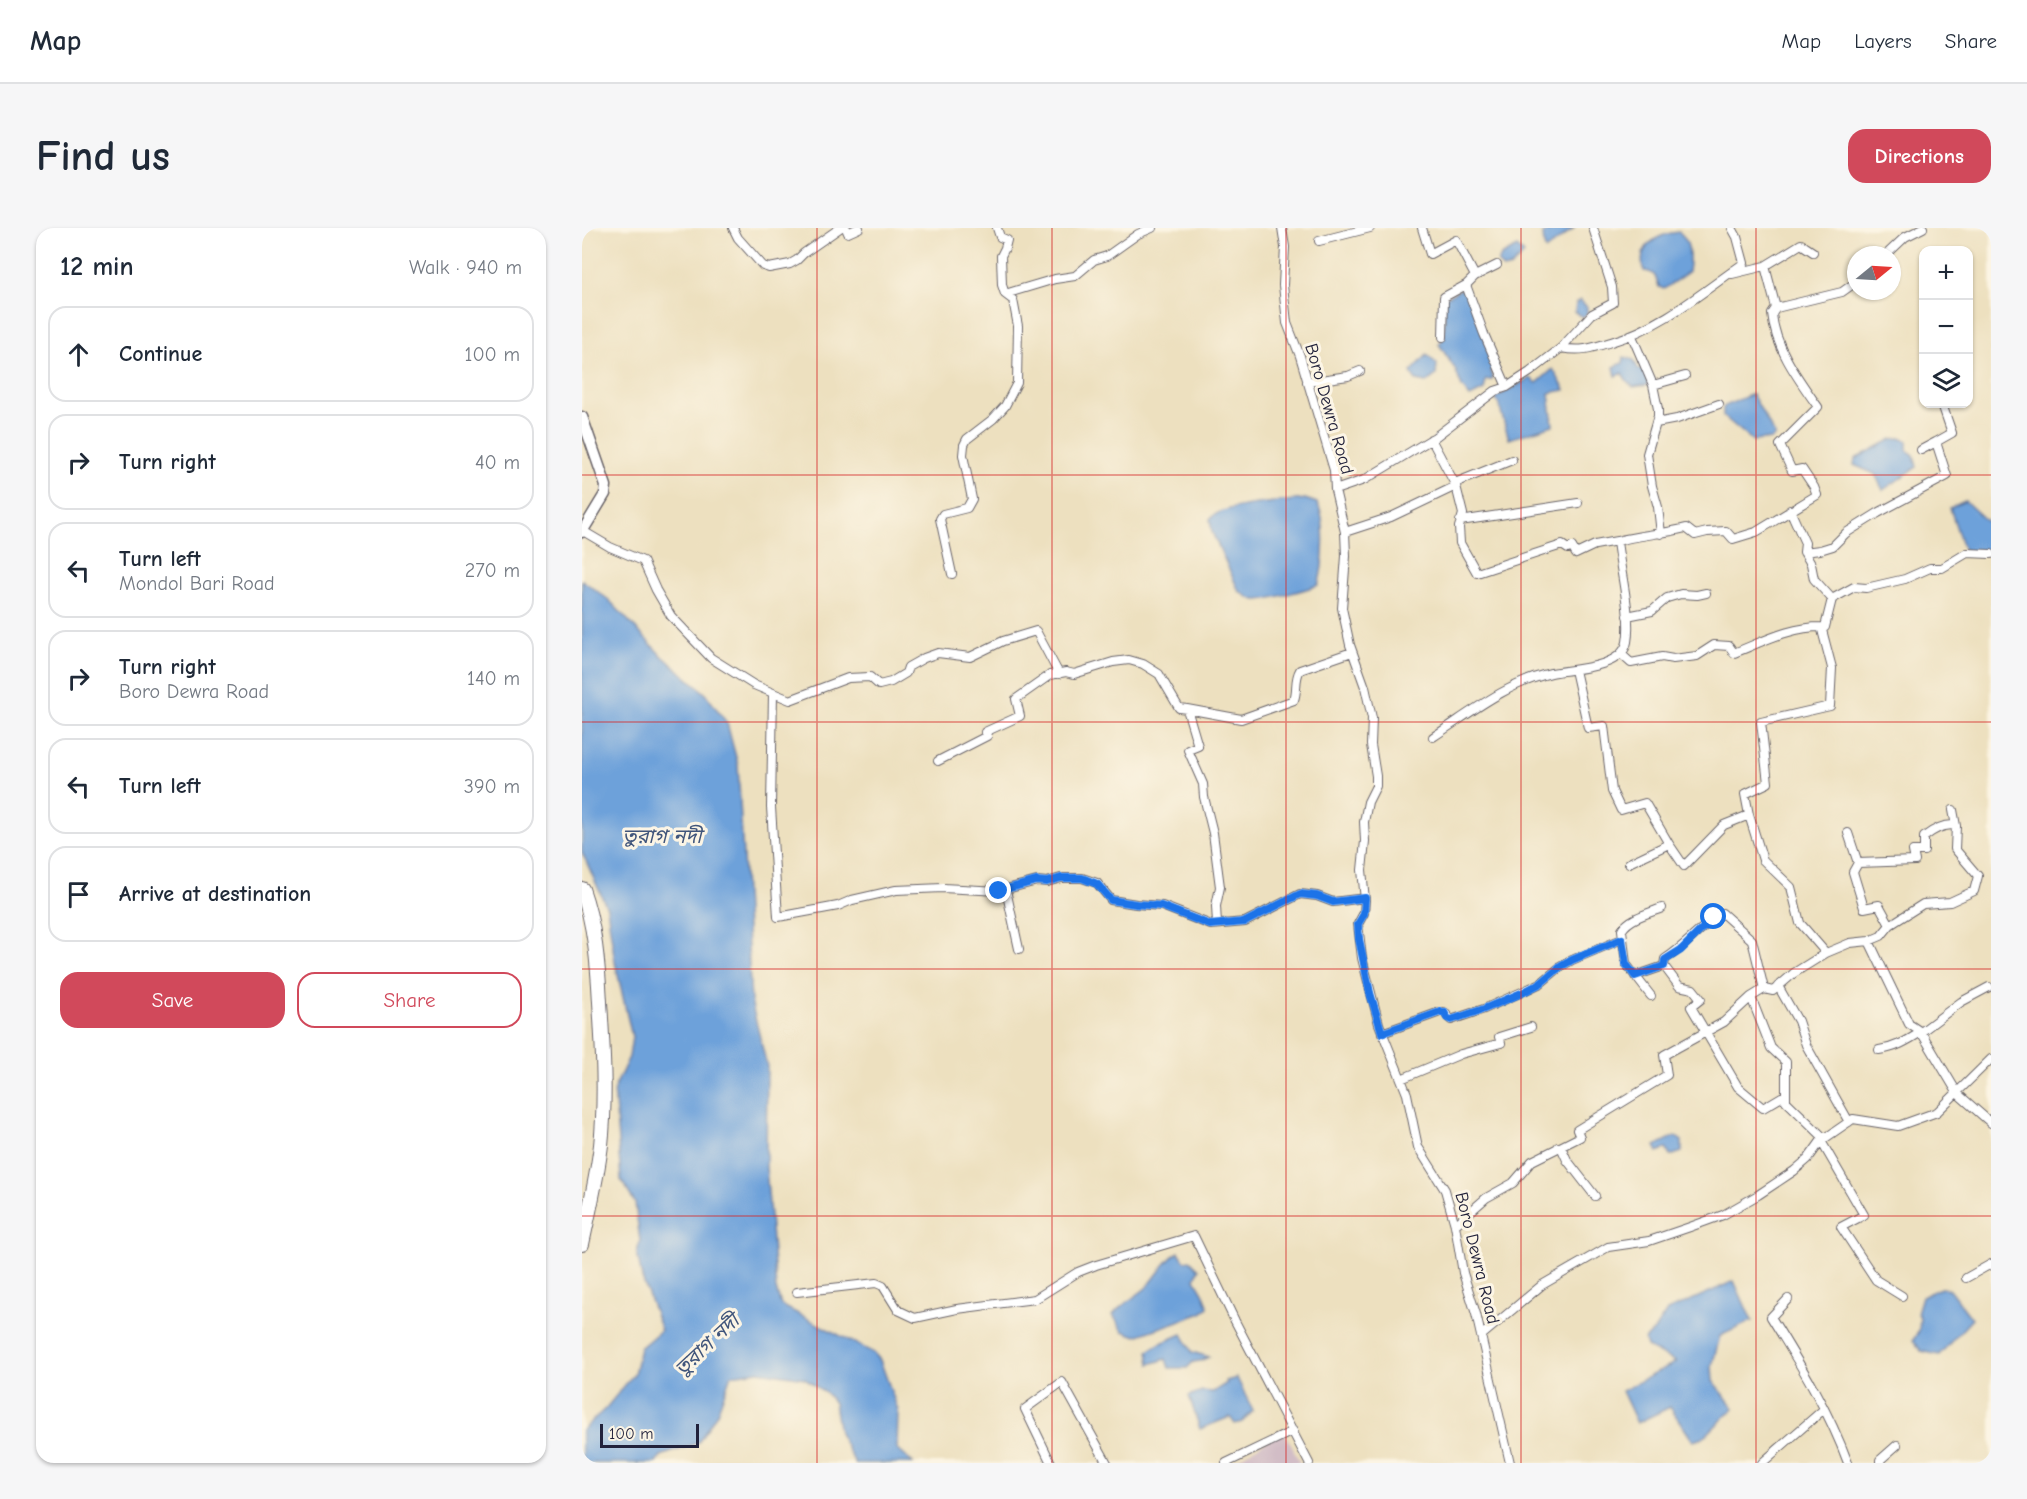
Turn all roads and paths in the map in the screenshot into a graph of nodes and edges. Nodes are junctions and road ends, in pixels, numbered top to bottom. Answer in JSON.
{"nodes":[{"id":1,"x":733,"y":228,"type":"edge"},
{"id":2,"x":840,"y":228,"type":"edge"},
{"id":3,"x":846,"y":228,"type":"edge"},
{"id":4,"x":859,"y":228,"type":"edge"},
{"id":5,"x":997,"y":228,"type":"edge"},
{"id":6,"x":1152,"y":228,"type":"edge"},
{"id":7,"x":1282,"y":228,"type":"edge"},
{"id":8,"x":1370,"y":228,"type":"edge"},
{"id":9,"x":1422,"y":228,"type":"edge"},
{"id":10,"x":1593,"y":228,"type":"edge"},
{"id":11,"x":1732,"y":228,"type":"edge"},
{"id":12,"x":1923,"y":228,"type":"edge"},
{"id":13,"x":1319,"y":241,"type":"dead end"},
{"id":14,"x":1896,"y":246,"type":"edge"},
{"id":15,"x":1813,"y":252,"type":"dead end"},
{"id":16,"x":1497,"y":265,"type":"dead end"},
{"id":17,"x":1765,"y":266,"type":"junction"},
{"id":18,"x":1728,"y":275,"type":"junction"},
{"id":19,"x":1475,"y":276,"type":"junction"},
{"id":20,"x":1466,"y":285,"type":"junction"},
{"id":21,"x":1847,"y":288,"type":"edge"},
{"id":22,"x":1005,"y":294,"type":"junction"},
{"id":23,"x":1776,"y":308,"type":"junction"},
{"id":24,"x":1632,"y":336,"type":"junction"},
{"id":25,"x":1443,"y":337,"type":"dead end"},
{"id":26,"x":1561,"y":348,"type":"junction"},
{"id":27,"x":1360,"y":371,"type":"dead end"},
{"id":28,"x":1685,"y":376,"type":"dead end"},
{"id":29,"x":1306,"y":382,"type":"junction"},
{"id":30,"x":1653,"y":385,"type":"junction"},
{"id":31,"x":1508,"y":387,"type":"junction"},
{"id":32,"x":1719,"y":404,"type":"dead end"},
{"id":33,"x":1943,"y":408,"type":"edge"},
{"id":34,"x":582,"y":417,"type":"edge"},
{"id":35,"x":1656,"y":423,"type":"junction"},
{"id":36,"x":1431,"y":439,"type":"junction"},
{"id":37,"x":1936,"y":442,"type":"junction"},
{"id":38,"x":1921,"y":450,"type":"dead end"},
{"id":39,"x":1512,"y":460,"type":"dead end"},
{"id":40,"x":1456,"y":484,"type":"junction"},
{"id":41,"x":1335,"y":490,"type":"junction"},
{"id":42,"x":1578,"y":503,"type":"dead end"},
{"id":43,"x":1790,"y":510,"type":"junction"},
{"id":44,"x":1461,"y":521,"type":"junction"},
{"id":45,"x":582,"y":531,"type":"edge"},
{"id":46,"x":1345,"y":532,"type":"junction"},
{"id":47,"x":1661,"y":534,"type":"junction"},
{"id":48,"x":1617,"y":541,"type":"junction"},
{"id":49,"x":1804,"y":552,"type":"junction"},
{"id":50,"x":1991,"y":554,"type":"edge"},
{"id":51,"x":952,"y":574,"type":"dead end"},
{"id":52,"x":1706,"y":593,"type":"dead end"},
{"id":53,"x":1832,"y":599,"type":"junction"},
{"id":54,"x":1627,"y":616,"type":"junction"},
{"id":55,"x":1825,"y":627,"type":"junction"},
{"id":56,"x":1352,"y":652,"type":"junction"},
{"id":57,"x":1621,"y":654,"type":"junction"},
{"id":58,"x":1575,"y":670,"type":"junction"},
{"id":59,"x":1059,"y":674,"type":"junction"},
{"id":60,"x":773,"y":693,"type":"junction"},
{"id":61,"x":1186,"y":709,"type":"junction"},
{"id":62,"x":1433,"y":737,"type":"dead end"},
{"id":63,"x":938,"y":761,"type":"dead end"},
{"id":64,"x":1953,"y":810,"type":"dead end"},
{"id":65,"x":1749,"y":815,"type":"junction"},
{"id":66,"x":1956,"y":826,"type":"junction"},
{"id":67,"x":1848,"y":833,"type":"dead end"},
{"id":68,"x":1669,"y":844,"type":"junction"},
{"id":69,"x":1629,"y":863,"type":"dead end"},
{"id":70,"x":1858,"y":863,"type":"junction"},
{"id":71,"x":582,"y":889,"type":"edge"},
{"id":72,"x":1006,"y":890,"type":"junction"},
{"id":73,"x":1365,"y":898,"type":"junction"},
{"id":74,"x":1662,"y":908,"type":"dead end"},
{"id":75,"x":1217,"y":924,"type":"junction"},
{"id":76,"x":1890,"y":925,"type":"junction"},
{"id":77,"x":1622,"y":939,"type":"junction"},
{"id":78,"x":1869,"y":941,"type":"junction"},
{"id":79,"x":1019,"y":949,"type":"dead end"},
{"id":80,"x":1826,"y":953,"type":"junction"},
{"id":81,"x":1664,"y":966,"type":"junction"},
{"id":82,"x":1635,"y":976,"type":"junction"},
{"id":83,"x":1778,"y":986,"type":"junction"},
{"id":84,"x":1989,"y":987,"type":"dead end"},
{"id":85,"x":1764,"y":989,"type":"junction"},
{"id":86,"x":1651,"y":996,"type":"dead end"},
{"id":87,"x":1751,"y":997,"type":"junction"},
{"id":88,"x":1531,"y":1027,"type":"dead end"},
{"id":89,"x":1706,"y":1032,"type":"junction"},
{"id":90,"x":1920,"y":1032,"type":"junction"},
{"id":91,"x":1382,"y":1033,"type":"junction"},
{"id":92,"x":1879,"y":1050,"type":"dead end"},
{"id":93,"x":1991,"y":1059,"type":"edge"},
{"id":94,"x":1401,"y":1079,"type":"junction"},
{"id":95,"x":1958,"y":1094,"type":"junction"},
{"id":96,"x":1785,"y":1095,"type":"junction"},
{"id":97,"x":1849,"y":1122,"type":"junction"},
{"id":98,"x":1991,"y":1123,"type":"edge"},
{"id":99,"x":1823,"y":1140,"type":"junction"},
{"id":100,"x":1558,"y":1147,"type":"junction"},
{"id":101,"x":1595,"y":1196,"type":"dead end"},
{"id":102,"x":1455,"y":1225,"type":"junction"},
{"id":103,"x":582,"y":1244,"type":"edge"},
{"id":104,"x":1991,"y":1264,"type":"edge"},
{"id":105,"x":1966,"y":1278,"type":"dead end"},
{"id":106,"x":796,"y":1292,"type":"dead end"},
{"id":107,"x":1902,"y":1296,"type":"dead end"},
{"id":108,"x":1788,"y":1299,"type":"dead end"},
{"id":109,"x":1481,"y":1336,"type":"junction"},
{"id":110,"x":1824,"y":1409,"type":"junction"},
{"id":111,"x":1293,"y":1431,"type":"junction"},
{"id":112,"x":1897,"y":1445,"type":"dead end"},
{"id":113,"x":1051,"y":1463,"type":"edge"},
{"id":114,"x":1107,"y":1463,"type":"edge"},
{"id":115,"x":1226,"y":1463,"type":"edge"},
{"id":116,"x":1309,"y":1463,"type":"edge"},
{"id":117,"x":1510,"y":1463,"type":"edge"},
{"id":118,"x":1762,"y":1463,"type":"edge"},
{"id":119,"x":1848,"y":1463,"type":"edge"},
{"id":120,"x":1880,"y":1463,"type":"edge"}],
"edges":[{"from":1,"to":2,"type":"street"},
{"from":3,"to":4,"type":"street"},
{"from":5,"to":22,"type":"street"},
{"from":6,"to":22,"type":"street"},
{"from":7,"to":29,"type":"street","name":"Boro Dewra Road"},
{"from":8,"to":13,"type":"street"},
{"from":9,"to":19,"type":"street"},
{"from":10,"to":26,"type":"street"},
{"from":11,"to":18,"type":"street"},
{"from":12,"to":14,"type":"street"},
{"from":15,"to":17,"type":"street"},
{"from":16,"to":19,"type":"street"},
{"from":17,"to":18,"type":"street"},
{"from":17,"to":23,"type":"street"},
{"from":18,"to":24,"type":"street"},
{"from":19,"to":20,"type":"street"},
{"from":20,"to":25,"type":"street"},
{"from":20,"to":31,"type":"street"},
{"from":21,"to":23,"type":"street"},
{"from":22,"to":51,"type":"street"},
{"from":23,"to":43,"type":"street"},
{"from":24,"to":26,"type":"street"},
{"from":24,"to":30,"type":"street"},
{"from":26,"to":31,"type":"street"},
{"from":27,"to":29,"type":"street"},
{"from":28,"to":30,"type":"street"},
{"from":29,"to":41,"type":"street","name":"Boro Dewra Road"},
{"from":30,"to":35,"type":"street"},
{"from":31,"to":36,"type":"street"},
{"from":32,"to":35,"type":"street"},
{"from":33,"to":37,"type":"street"},
{"from":34,"to":45,"type":"street"},
{"from":35,"to":47,"type":"street"},
{"from":36,"to":40,"type":"street"},
{"from":36,"to":41,"type":"street"},
{"from":37,"to":38,"type":"street"},
{"from":37,"to":49,"type":"street"},
{"from":39,"to":40,"type":"street"},
{"from":40,"to":44,"type":"street"},
{"from":40,"to":46,"type":"street"},
{"from":41,"to":46,"type":"street","name":"Boro Dewra Road"},
{"from":42,"to":44,"type":"street"},
{"from":43,"to":47,"type":"street"},
{"from":43,"to":49,"type":"street"},
{"from":44,"to":48,"type":"street"},
{"from":45,"to":60,"type":"street"},
{"from":46,"to":56,"type":"street","name":"Boro Dewra Road"},
{"from":47,"to":48,"type":"street"},
{"from":48,"to":54,"type":"street"},
{"from":49,"to":53,"type":"street"},
{"from":50,"to":53,"type":"street"},
{"from":52,"to":54,"type":"street"},
{"from":53,"to":55,"type":"street"},
{"from":54,"to":57,"type":"street"},
{"from":55,"to":57,"type":"street"},
{"from":55,"to":65,"type":"street"},
{"from":56,"to":61,"type":"street"},
{"from":56,"to":73,"type":"street","name":"Boro Dewra Road"},
{"from":57,"to":58,"type":"street"},
{"from":58,"to":62,"type":"street"},
{"from":58,"to":68,"type":"street"},
{"from":59,"to":60,"type":"street"},
{"from":59,"to":61,"type":"street"},
{"from":59,"to":63,"type":"street"},
{"from":60,"to":72,"type":"street"},
{"from":61,"to":75,"type":"street"},
{"from":64,"to":66,"type":"street"},
{"from":65,"to":68,"type":"street"},
{"from":65,"to":80,"type":"street"},
{"from":66,"to":70,"type":"street"},
{"from":66,"to":76,"type":"street"},
{"from":67,"to":70,"type":"street"},
{"from":68,"to":69,"type":"street"},
{"from":70,"to":76,"type":"street"},
{"from":71,"to":103,"type":"highway"},
{"from":72,"to":75,"type":"street"},
{"from":72,"to":79,"type":"street"},
{"from":73,"to":75,"type":"street"},
{"from":73,"to":91,"type":"street","name":"Boro Dewra Road"},
{"from":74,"to":77,"type":"street"},
{"from":76,"to":78,"type":"street"},
{"from":77,"to":82,"type":"street"},
{"from":77,"to":91,"type":"street"},
{"from":78,"to":80,"type":"street"},
{"from":78,"to":90,"type":"street"},
{"from":80,"to":83,"type":"street"},
{"from":81,"to":82,"type":"street"},
{"from":81,"to":85,"type":"street"},
{"from":81,"to":89,"type":"street"},
{"from":82,"to":86,"type":"street"},
{"from":83,"to":85,"type":"street"},
{"from":83,"to":97,"type":"street"},
{"from":84,"to":90,"type":"street"},
{"from":85,"to":87,"type":"street"},
{"from":87,"to":89,"type":"street"},
{"from":87,"to":96,"type":"street"},
{"from":88,"to":94,"type":"street"},
{"from":89,"to":96,"type":"street"},
{"from":89,"to":100,"type":"street"},
{"from":90,"to":92,"type":"street"},
{"from":90,"to":95,"type":"street"},
{"from":91,"to":94,"type":"street","name":"Boro Dewra Road"},
{"from":93,"to":95,"type":"street"},
{"from":94,"to":102,"type":"street","name":"Boro Dewra Road"},
{"from":95,"to":97,"type":"street"},
{"from":95,"to":98,"type":"street"},
{"from":96,"to":99,"type":"street"},
{"from":97,"to":99,"type":"street"},
{"from":99,"to":107,"type":"street"},
{"from":99,"to":109,"type":"street"},
{"from":100,"to":101,"type":"street"},
{"from":100,"to":102,"type":"street"},
{"from":102,"to":109,"type":"street","name":"Boro Dewra Road"},
{"from":104,"to":105,"type":"street"},
{"from":106,"to":111,"type":"street"},
{"from":108,"to":110,"type":"street"},
{"from":109,"to":117,"type":"street","name":"Boro Dewra Road"},
{"from":110,"to":118,"type":"street"},
{"from":110,"to":119,"type":"street"},
{"from":111,"to":115,"type":"street"},
{"from":111,"to":116,"type":"street"},
{"from":112,"to":120,"type":"street"},
{"from":113,"to":114,"type":"street"}]}
